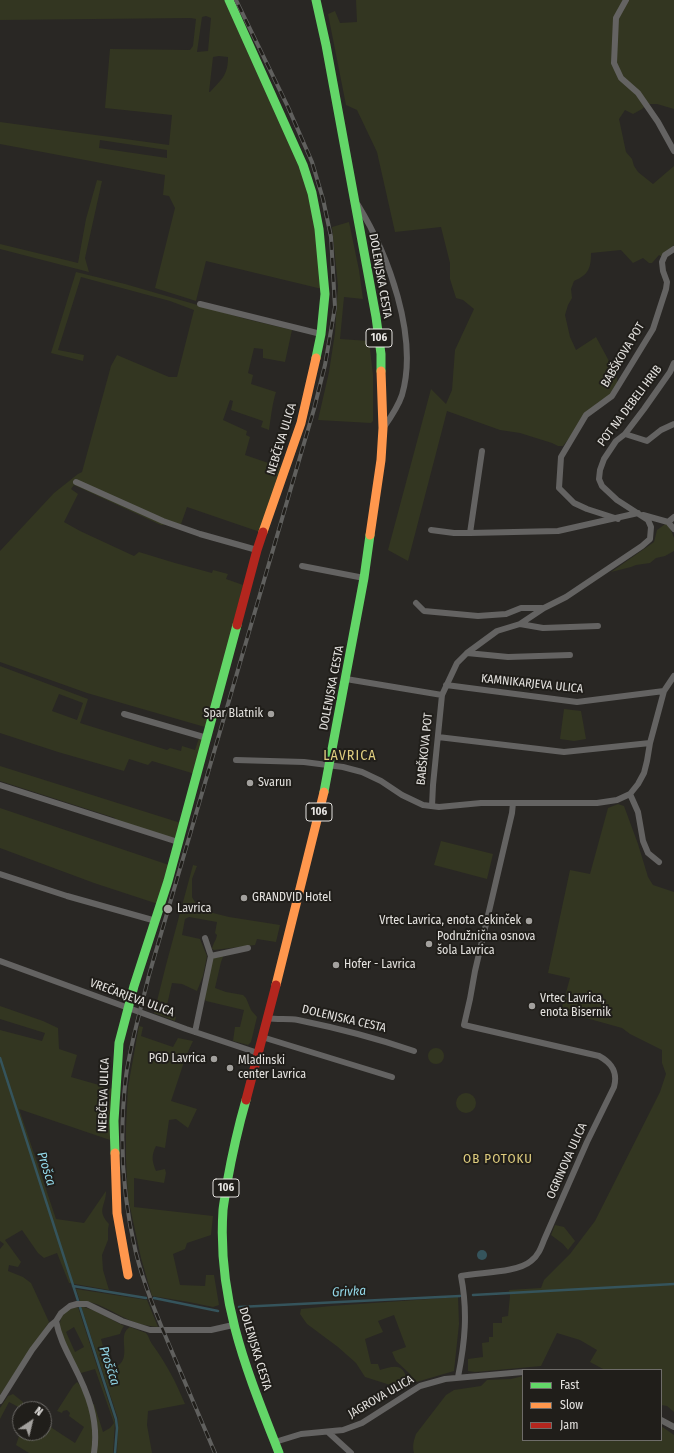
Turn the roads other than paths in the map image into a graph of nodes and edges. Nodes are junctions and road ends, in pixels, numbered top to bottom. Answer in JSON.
{"nodes":[{"id":1,"x":229,"y":0,"type":"edge"},
{"id":2,"x":316,"y":0,"type":"edge"},
{"id":3,"x":626,"y":0,"type":"edge"},
{"id":4,"x":674,"y":151,"type":"edge"},
{"id":5,"x":354,"y":199,"type":"junction"},
{"id":6,"x":674,"y":248,"type":"edge"},
{"id":7,"x":200,"y":304,"type":"dead end"},
{"id":8,"x":321,"y":334,"type":"junction"},
{"id":9,"x":674,"y":363,"type":"edge"},
{"id":10,"x":674,"y":424,"type":"edge"},
{"id":11,"x":383,"y":428,"type":"junction"},
{"id":12,"x":625,"y":434,"type":"junction"},
{"id":13,"x":482,"y":451,"type":"dead end"},
{"id":14,"x":76,"y":482,"type":"dead end"},
{"id":15,"x":638,"y":514,"type":"junction"},
{"id":16,"x":674,"y":517,"type":"edge"},
{"id":17,"x":618,"y":519,"type":"junction"},
{"id":18,"x":668,"y":522,"type":"junction"},
{"id":19,"x":431,"y":530,"type":"dead end"},
{"id":20,"x":674,"y":530,"type":"edge"},
{"id":21,"x":470,"y":533,"type":"junction"},
{"id":22,"x":257,"y":550,"type":"junction"},
{"id":23,"x":302,"y":566,"type":"dead end"},
{"id":24,"x":364,"y":578,"type":"junction"},
{"id":25,"x":416,"y":603,"type":"dead end"},
{"id":26,"x":544,"y":608,"type":"junction"},
{"id":27,"x":520,"y":624,"type":"junction"},
{"id":28,"x":598,"y":626,"type":"dead end"},
{"id":29,"x":467,"y":653,"type":"junction"},
{"id":30,"x":570,"y":655,"type":"dead end"},
{"id":31,"x":674,"y":676,"type":"edge"},
{"id":32,"x":346,"y":679,"type":"junction"},
{"id":33,"x":446,"y":685,"type":"junction"},
{"id":34,"x":664,"y":691,"type":"junction"},
{"id":35,"x":442,"y":695,"type":"junction"},
{"id":36,"x":124,"y":714,"type":"dead end"},
{"id":37,"x":438,"y":737,"type":"junction"},
{"id":38,"x":207,"y":738,"type":"junction"},
{"id":39,"x":650,"y":743,"type":"junction"},
{"id":40,"x":236,"y":760,"type":"dead end"},
{"id":41,"x":329,"y":765,"type":"junction"},
{"id":42,"x":0,"y":785,"type":"edge"},
{"id":43,"x":630,"y":794,"type":"junction"},
{"id":44,"x":513,"y":803,"type":"junction"},
{"id":45,"x":432,"y":806,"type":"junction"},
{"id":46,"x":178,"y":842,"type":"junction"},
{"id":47,"x":659,"y":862,"type":"dead end"},
{"id":48,"x":0,"y":874,"type":"edge"},
{"id":49,"x":156,"y":922,"type":"junction"},
{"id":50,"x":204,"y":938,"type":"dead end"},
{"id":51,"x":248,"y":948,"type":"dead end"},
{"id":52,"x":211,"y":956,"type":"junction"},
{"id":53,"x":0,"y":961,"type":"edge"},
{"id":54,"x":128,"y":1008,"type":"junction"},
{"id":55,"x":267,"y":1018,"type":"junction"},
{"id":56,"x":195,"y":1032,"type":"junction"},
{"id":57,"x":262,"y":1037,"type":"junction"},
{"id":58,"x":414,"y":1051,"type":"dead end"},
{"id":59,"x":258,"y":1053,"type":"junction"},
{"id":60,"x":392,"y":1078,"type":"dead end"},
{"id":61,"x":128,"y":1275,"type":"dead end"},
{"id":62,"x":56,"y":1321,"type":"junction"},
{"id":63,"x":233,"y":1325,"type":"junction"},
{"id":64,"x":522,"y":1372,"type":"edge"},
{"id":65,"x":458,"y":1377,"type":"junction"},
{"id":66,"x":0,"y":1401,"type":"edge"},
{"id":67,"x":662,"y":1421,"type":"edge"},
{"id":68,"x":674,"y":1427,"type":"edge"},
{"id":69,"x":328,"y":1432,"type":"junction"},
{"id":70,"x":275,"y":1442,"type":"junction"},
{"id":71,"x":94,"y":1453,"type":"edge"},
{"id":72,"x":280,"y":1453,"type":"edge"},
{"id":73,"x":351,"y":1453,"type":"edge"}],
"edges":[{"from":1,"to":8,"type":"main road","name":"NEBČEVA ULICA"},
{"from":2,"to":5,"type":"main road","name":"DOLENJSKA CESTA","number":"106"},
{"from":3,"to":4,"type":"street"},
{"from":5,"to":11,"type":"main road","name":"DOLENJSKA CESTA","number":"106"},
{"from":5,"to":11,"type":"street","name":"DOLENJSKA CESTA"},
{"from":6,"to":17,"type":"street","name":"BABŠKOVA POT"},
{"from":7,"to":8,"type":"street"},
{"from":8,"to":22,"type":"main road","name":"NEBČEVA ULICA"},
{"from":9,"to":12,"type":"street","name":"POT NA DEBELI HRIB"},
{"from":10,"to":12,"type":"street"},
{"from":11,"to":24,"type":"main road","name":"DOLENJSKA CESTA","number":"106"},
{"from":12,"to":15,"type":"street","name":"POT NA DEBELI HRIB"},
{"from":13,"to":21,"type":"street"},
{"from":14,"to":22,"type":"street"},
{"from":15,"to":17,"type":"street"},
{"from":15,"to":18,"type":"street"},
{"from":15,"to":26,"type":"street","name":"BABŠKOVA POT"},
{"from":16,"to":18,"type":"street"},
{"from":17,"to":21,"type":"street"},
{"from":18,"to":20,"type":"street"},
{"from":19,"to":21,"type":"street"},
{"from":22,"to":38,"type":"main road","name":"NEBČEVA ULICA"},
{"from":23,"to":24,"type":"street"},
{"from":24,"to":32,"type":"main road","name":"DOLENJSKA CESTA","number":"106"},
{"from":25,"to":26,"type":"street","name":"BABŠKOVA POT"},
{"from":26,"to":27,"type":"street","name":"BABŠKOVA POT"},
{"from":27,"to":28,"type":"street","name":"BABŠKOVA POT"},
{"from":27,"to":29,"type":"street","name":"BABŠKOVA POT"},
{"from":29,"to":30,"type":"street"},
{"from":29,"to":33,"type":"street","name":"BABŠKOVA POT"},
{"from":31,"to":34,"type":"street"},
{"from":32,"to":35,"type":"street"},
{"from":32,"to":41,"type":"main road","name":"DOLENJSKA CESTA","number":"106"},
{"from":33,"to":34,"type":"street","name":"KAMNIKARJEVA ULICA"},
{"from":33,"to":35,"type":"street","name":"BABŠKOVA POT"},
{"from":34,"to":39,"type":"street"},
{"from":35,"to":37,"type":"street","name":"BABŠKOVA POT"},
{"from":36,"to":38,"type":"street"},
{"from":37,"to":39,"type":"street"},
{"from":37,"to":45,"type":"street","name":"BABŠKOVA POT"},
{"from":38,"to":46,"type":"main road","name":"NEBČEVA ULICA"},
{"from":39,"to":43,"type":"street"},
{"from":40,"to":41,"type":"street"},
{"from":41,"to":45,"type":"street"},
{"from":41,"to":55,"type":"main road","name":"DOLENJSKA CESTA","number":"106"},
{"from":42,"to":46,"type":"street"},
{"from":43,"to":44,"type":"street"},
{"from":43,"to":47,"type":"street"},
{"from":44,"to":45,"type":"street"},
{"from":44,"to":65,"type":"street","name":"OGRINOVA ULICA"},
{"from":46,"to":49,"type":"main road","name":"NEBČEVA ULICA"},
{"from":48,"to":49,"type":"street"},
{"from":49,"to":54,"type":"main road","name":"NEBČEVA ULICA"},
{"from":50,"to":52,"type":"street"},
{"from":51,"to":52,"type":"street"},
{"from":52,"to":56,"type":"street"},
{"from":53,"to":54,"type":"street","name":"VREČARJEVA ULICA"},
{"from":54,"to":56,"type":"street","name":"VREČARJEVA ULICA"},
{"from":54,"to":61,"type":"main road","name":"NEBČEVA ULICA"},
{"from":55,"to":57,"type":"main road","name":"DOLENJSKA CESTA","number":"106"},
{"from":55,"to":58,"type":"street","name":"DOLENJSKA CESTA"},
{"from":56,"to":59,"type":"street","name":"VREČARJEVA ULICA"},
{"from":57,"to":59,"type":"main road","name":"DOLENJSKA CESTA","number":"106"},
{"from":57,"to":60,"type":"street"},
{"from":59,"to":63,"type":"main road","name":"DOLENJSKA CESTA","number":"106"},
{"from":62,"to":63,"type":"street"},
{"from":62,"to":66,"type":"street"},
{"from":62,"to":71,"type":"street"},
{"from":63,"to":70,"type":"main road","name":"DOLENJSKA CESTA","number":"106"},
{"from":64,"to":65,"type":"street","name":"JAGROVA ULICA"},
{"from":65,"to":69,"type":"street","name":"JAGROVA ULICA"},
{"from":67,"to":68,"type":"street"},
{"from":69,"to":70,"type":"street","name":"JAGROVA ULICA"},
{"from":69,"to":73,"type":"street"},
{"from":70,"to":72,"type":"main road","name":"DOLENJSKA CESTA","number":"106"}]}
